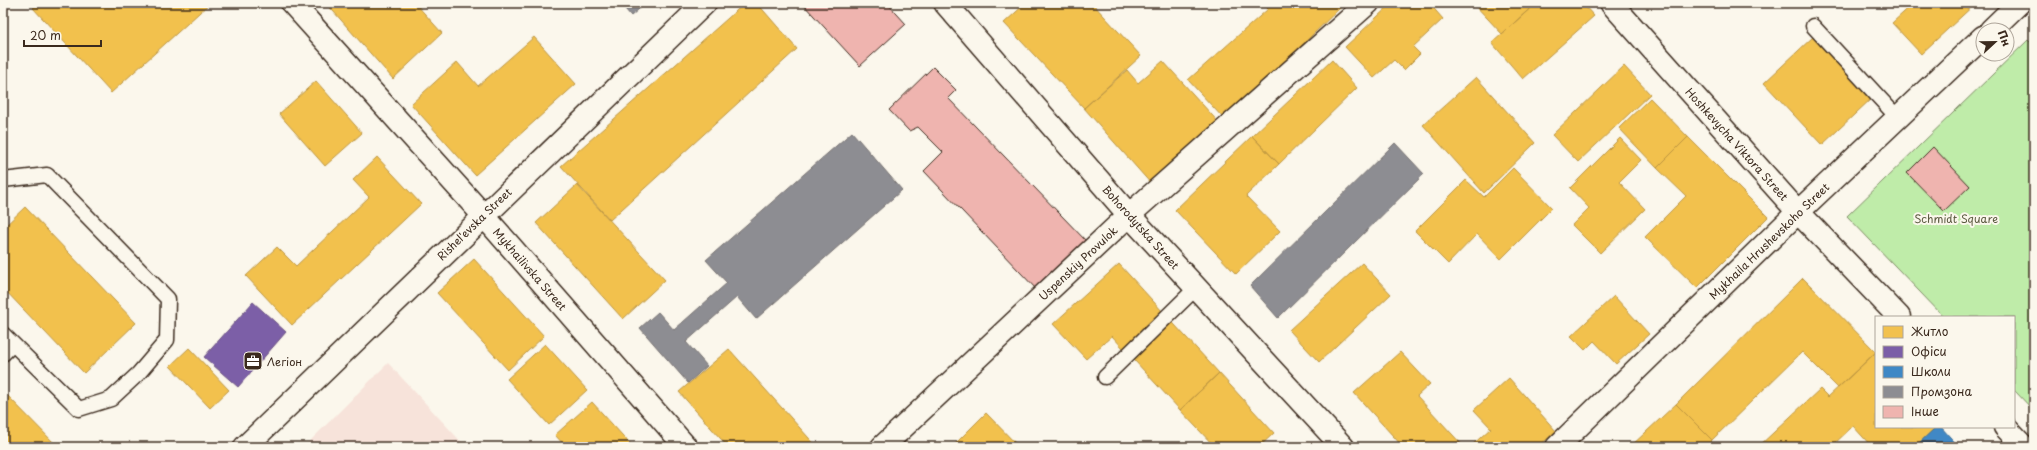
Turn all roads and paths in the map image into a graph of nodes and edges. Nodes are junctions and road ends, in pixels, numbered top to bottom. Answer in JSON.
{"nodes":[{"id":1,"x":292,"y":3,"type":"edge"},
{"id":2,"x":705,"y":3,"type":"edge"},
{"id":3,"x":945,"y":3,"type":"edge"},
{"id":4,"x":1368,"y":3,"type":"edge"},
{"id":5,"x":1611,"y":3,"type":"edge"},
{"id":6,"x":2019,"y":3,"type":"edge"},
{"id":7,"x":1999,"y":22,"type":"edge"},
{"id":8,"x":1813,"y":26,"type":"dead end"},
{"id":9,"x":1975,"y":45,"type":"edge"},
{"id":10,"x":1898,"y":118,"type":"junction"},
{"id":11,"x":3,"y":180,"type":"edge"},
{"id":12,"x":1798,"y":212,"type":"junction"},
{"id":13,"x":483,"y":215,"type":"junction"},
{"id":14,"x":1129,"y":216,"type":"junction"},
{"id":15,"x":1196,"y":288,"type":"junction"},
{"id":16,"x":1898,"y":316,"type":"edge"},
{"id":17,"x":3,"y":334,"type":"edge"},
{"id":18,"x":8,"y":349,"type":"edge"},
{"id":19,"x":1105,"y":377,"type":"dead end"},
{"id":20,"x":2006,"y":428,"type":"edge"},
{"id":21,"x":245,"y":447,"type":"edge"},
{"id":22,"x":686,"y":447,"type":"edge"},
{"id":23,"x":882,"y":447,"type":"edge"},
{"id":24,"x":1343,"y":447,"type":"edge"},
{"id":25,"x":1557,"y":447,"type":"edge"},
{"id":26,"x":2024,"y":447,"type":"edge"}],
"edges":[{"from":1,"to":13,"type":"street","name":"Mykhailivska Street"},
{"from":2,"to":13,"type":"street","name":"Rishel'evska Street"},
{"from":3,"to":14,"type":"street","name":"Bohorodytska Street"},
{"from":4,"to":14,"type":"street","name":"Uspenskiy Provulok"},
{"from":5,"to":12,"type":"street","name":"Hoshkevycha Viktora Street"},
{"from":6,"to":7,"type":"street"},
{"from":8,"to":10,"type":"lane"},
{"from":9,"to":10,"type":"street","name":"Mykhaila Hrushevskoho Street"},
{"from":10,"to":12,"type":"street","name":"Mykhaila Hrushevskoho Street"},
{"from":11,"to":18,"type":"lane"},
{"from":12,"to":16,"type":"street","name":"Hoshkevycha Viktora Street"},
{"from":12,"to":25,"type":"street","name":"Mykhaila Hrushevskoho Street"},
{"from":13,"to":21,"type":"street","name":"Rishel'evska Street"},
{"from":13,"to":22,"type":"street","name":"Mykhailivska Street"},
{"from":14,"to":15,"type":"street","name":"Bohorodytska Street"},
{"from":14,"to":23,"type":"street","name":"Uspenskiy Provulok"},
{"from":15,"to":19,"type":"lane"},
{"from":15,"to":24,"type":"street","name":"Bohorodytska Street"},
{"from":17,"to":18,"type":"lane"},
{"from":20,"to":26,"type":"street"}]}
